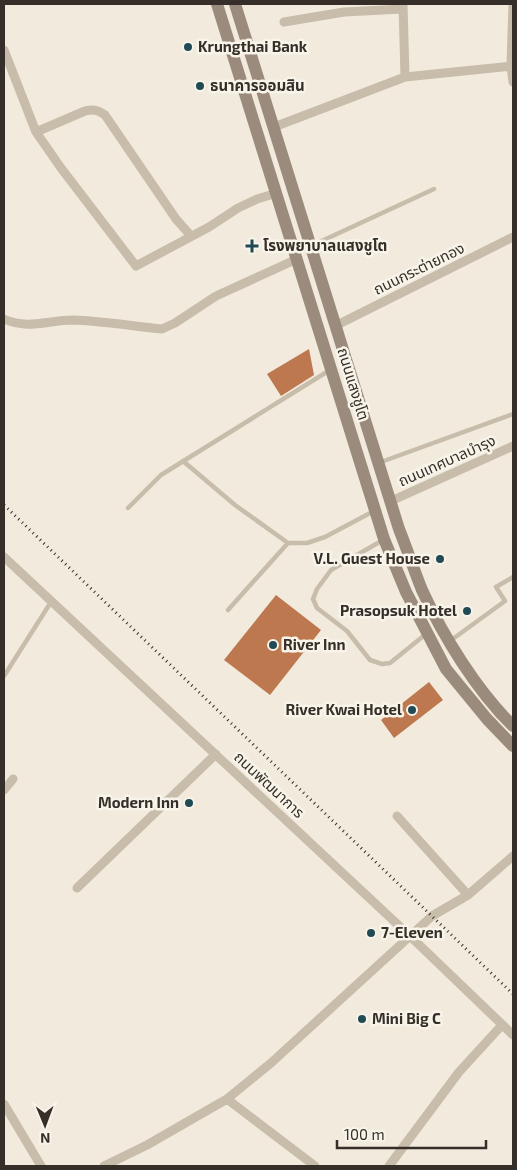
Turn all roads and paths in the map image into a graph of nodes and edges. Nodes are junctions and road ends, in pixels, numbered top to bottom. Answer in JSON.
{"nodes":[{"id":1,"x":217,"y":4,"type":"edge"},
{"id":2,"x":235,"y":4,"type":"edge"},
{"id":3,"x":513,"y":4,"type":"edge"},
{"id":4,"x":403,"y":6,"type":"edge"},
{"id":5,"x":284,"y":22,"type":"dead end"},
{"id":6,"x":4,"y":50,"type":"edge"},
{"id":7,"x":512,"y":66,"type":"edge"},
{"id":8,"x":405,"y":77,"type":"junction"},
{"id":9,"x":513,"y":82,"type":"edge"},
{"id":10,"x":274,"y":126,"type":"junction"},
{"id":11,"x":36,"y":132,"type":"junction"},
{"id":12,"x":434,"y":189,"type":"dead end"},
{"id":13,"x":277,"y":193,"type":"junction"},
{"id":14,"x":191,"y":236,"type":"junction"},
{"id":15,"x":513,"y":237,"type":"edge"},
{"id":16,"x":312,"y":246,"type":"junction"},
{"id":17,"x":297,"y":259,"type":"junction"},
{"id":18,"x":4,"y":319,"type":"edge"},
{"id":19,"x":336,"y":324,"type":"junction"},
{"id":20,"x":332,"y":370,"type":"junction"},
{"id":21,"x":513,"y":414,"type":"edge"},
{"id":22,"x":513,"y":446,"type":"edge"},
{"id":23,"x":183,"y":462,"type":"junction"},
{"id":24,"x":379,"y":462,"type":"junction"},
{"id":25,"x":391,"y":501,"type":"junction"},
{"id":26,"x":128,"y":508,"type":"dead end"},
{"id":27,"x":376,"y":510,"type":"junction"},
{"id":28,"x":384,"y":540,"type":"junction"},
{"id":29,"x":288,"y":543,"type":"junction"},
{"id":30,"x":5,"y":560,"type":"edge"},
{"id":31,"x":513,"y":577,"type":"edge"},
{"id":32,"x":51,"y":602,"type":"junction"},
{"id":33,"x":228,"y":610,"type":"dead end"},
{"id":34,"x":441,"y":626,"type":"junction"},
{"id":35,"x":427,"y":634,"type":"junction"},
{"id":36,"x":450,"y":642,"type":"junction"},
{"id":37,"x":4,"y":676,"type":"edge"},
{"id":38,"x":513,"y":726,"type":"edge"},
{"id":39,"x":513,"y":746,"type":"edge"},
{"id":40,"x":216,"y":754,"type":"junction"},
{"id":41,"x":13,"y":779,"type":"dead end"},
{"id":42,"x":4,"y":790,"type":"edge"},
{"id":43,"x":398,"y":816,"type":"dead end"},
{"id":44,"x":513,"y":856,"type":"edge"},
{"id":45,"x":77,"y":888,"type":"dead end"},
{"id":46,"x":468,"y":895,"type":"junction"},
{"id":47,"x":410,"y":936,"type":"junction"},
{"id":48,"x":502,"y":1025,"type":"junction"},
{"id":49,"x":513,"y":1035,"type":"edge"},
{"id":50,"x":227,"y":1099,"type":"junction"},
{"id":51,"x":4,"y":1104,"type":"edge"},
{"id":52,"x":41,"y":1166,"type":"edge"},
{"id":53,"x":104,"y":1166,"type":"edge"},
{"id":54,"x":315,"y":1166,"type":"edge"},
{"id":55,"x":389,"y":1166,"type":"edge"}],
"edges":[{"from":1,"to":13,"type":"main road","name":"ถนนแสงชูโต"},
{"from":2,"to":10,"type":"main road","name":"ถนนแสงชูโต"},
{"from":3,"to":7,"type":"street"},
{"from":4,"to":5,"type":"street"},
{"from":4,"to":8,"type":"street"},
{"from":6,"to":11,"type":"street"},
{"from":7,"to":8,"type":"street"},
{"from":7,"to":9,"type":"street"},
{"from":8,"to":10,"type":"street"},
{"from":10,"to":16,"type":"main road","name":"ถนนแสงชูโต"},
{"from":11,"to":14,"type":"street"},
{"from":11,"to":14,"type":"street"},
{"from":12,"to":16,"type":"lane"},
{"from":13,"to":14,"type":"street"},
{"from":13,"to":17,"type":"main road","name":"ถนนแสงชูโต"},
{"from":15,"to":19,"type":"street","name":"ถนนกระต่ายทอง"},
{"from":16,"to":19,"type":"main road","name":"ถนนแสงชูโต"},
{"from":17,"to":18,"type":"street"},
{"from":17,"to":20,"type":"main road","name":"ถนนแสงชูโต"},
{"from":19,"to":24,"type":"main road","name":"ถนนแสงชูโต"},
{"from":20,"to":23,"type":"lane"},
{"from":20,"to":27,"type":"main road","name":"ถนนแสงชูโต"},
{"from":21,"to":24,"type":"lane"},
{"from":22,"to":25,"type":"street","name":"ถนนเทศบาลบำรุง"},
{"from":23,"to":26,"type":"lane"},
{"from":23,"to":29,"type":"lane"},
{"from":24,"to":25,"type":"main road","name":"ถนนแสงชูโต"},
{"from":25,"to":34,"type":"main road","name":"ถนนแสงชูโต"},
{"from":27,"to":28,"type":"main road","name":"ถนนแสงชูโต"},
{"from":27,"to":29,"type":"lane"},
{"from":28,"to":35,"type":"main road","name":"ถนนแสงชูโต"},
{"from":28,"to":35,"type":"lane"},
{"from":29,"to":33,"type":"lane"},
{"from":30,"to":32,"type":"street","name":"ถนนพัฒนาการ"},
{"from":31,"to":36,"type":"lane"},
{"from":32,"to":37,"type":"lane"},
{"from":32,"to":40,"type":"street","name":"ถนนพัฒนาการ"},
{"from":34,"to":35,"type":"main road"},
{"from":34,"to":36,"type":"main road","name":"ถนนแสงชูโต"},
{"from":35,"to":39,"type":"main road","name":"ถนนแสงชูโต"},
{"from":36,"to":38,"type":"main road","name":"ถนนแสงชูโต"},
{"from":40,"to":45,"type":"street"},
{"from":40,"to":47,"type":"street","name":"ถนนพัฒนาการ"},
{"from":41,"to":42,"type":"street"},
{"from":43,"to":46,"type":"street"},
{"from":44,"to":46,"type":"street"},
{"from":46,"to":47,"type":"street"},
{"from":47,"to":48,"type":"street","name":"ถนนพัฒนาการ"},
{"from":47,"to":50,"type":"street"},
{"from":48,"to":49,"type":"street","name":"ถนนพัฒนาการ"},
{"from":48,"to":55,"type":"street"},
{"from":50,"to":53,"type":"street"},
{"from":50,"to":54,"type":"street"},
{"from":51,"to":52,"type":"street"}]}
